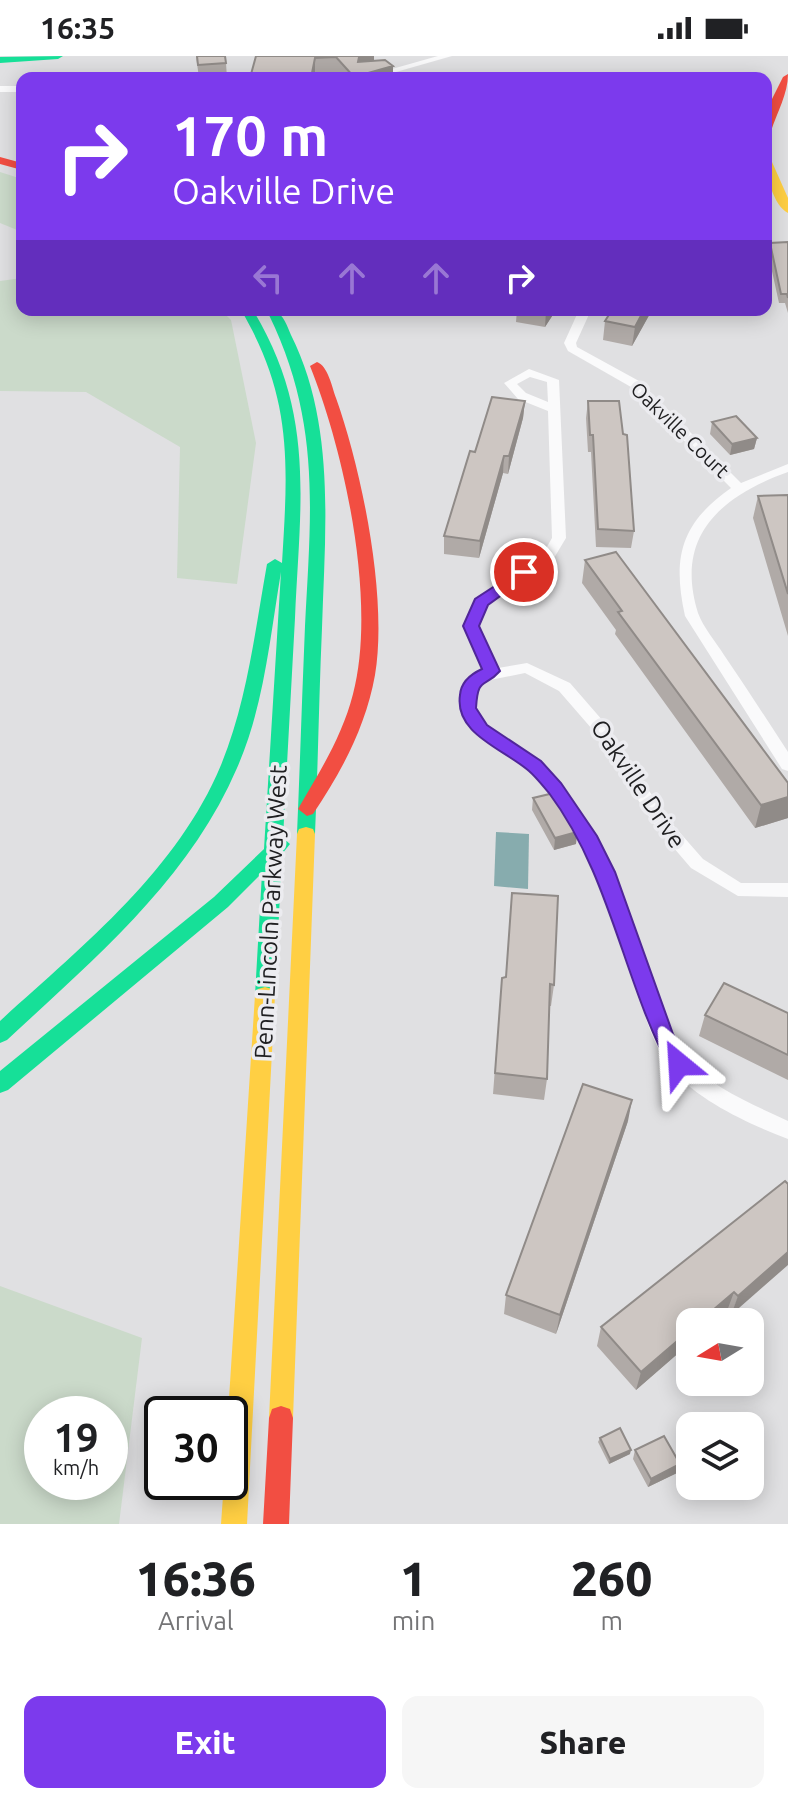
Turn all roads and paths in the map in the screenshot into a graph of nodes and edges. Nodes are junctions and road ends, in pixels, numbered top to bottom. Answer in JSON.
{"nodes":[{"id":1,"x":58,"y":56,"type":"edge"},
{"id":2,"x":448,"y":56,"type":"edge"},
{"id":3,"x":0,"y":60,"type":"edge"},
{"id":4,"x":388,"y":72,"type":"edge"},
{"id":5,"x":788,"y":77,"type":"edge"},
{"id":6,"x":772,"y":109,"type":"edge"},
{"id":7,"x":772,"y":175,"type":"edge"},
{"id":8,"x":788,"y":210,"type":"edge"},
{"id":9,"x":251,"y":316,"type":"edge"},
{"id":10,"x":275,"y":316,"type":"edge"},
{"id":11,"x":277,"y":316,"type":"edge"},
{"id":12,"x":582,"y":316,"type":"edge"},
{"id":13,"x":552,"y":408,"type":"dead end"},
{"id":14,"x":295,"y":468,"type":"junction"},
{"id":15,"x":788,"y":468,"type":"edge"},
{"id":16,"x":739,"y":488,"type":"junction"},
{"id":17,"x":492,"y":671,"type":"junction"},
{"id":18,"x":788,"y":765,"type":"edge"},
{"id":19,"x":788,"y":890,"type":"edge"},
{"id":20,"x":0,"y":1034,"type":"edge"},
{"id":21,"x":0,"y":1084,"type":"edge"},
{"id":22,"x":788,"y":1130,"type":"edge"},
{"id":23,"x":234,"y":1524,"type":"edge"},
{"id":24,"x":276,"y":1524,"type":"edge"}],
"edges":[{"from":1,"to":3,"type":"main road"},
{"from":2,"to":4,"type":"street"},
{"from":5,"to":6,"type":"main road"},
{"from":7,"to":8,"type":"main road"},
{"from":9,"to":14,"type":"main road","name":"Penn-Lincoln Parkway West"},
{"from":10,"to":24,"type":"main road","name":"Penn-Lincoln Parkway West"},
{"from":11,"to":21,"type":"main road"},
{"from":12,"to":16,"type":"street","name":"Oakville Court"},
{"from":13,"to":17,"type":"street"},
{"from":14,"to":20,"type":"main road"},
{"from":14,"to":23,"type":"main road","name":"Penn-Lincoln Parkway West"},
{"from":15,"to":16,"type":"street"},
{"from":16,"to":18,"type":"street"},
{"from":17,"to":19,"type":"street","name":"Oakville Drive"},
{"from":17,"to":22,"type":"street"}]}
